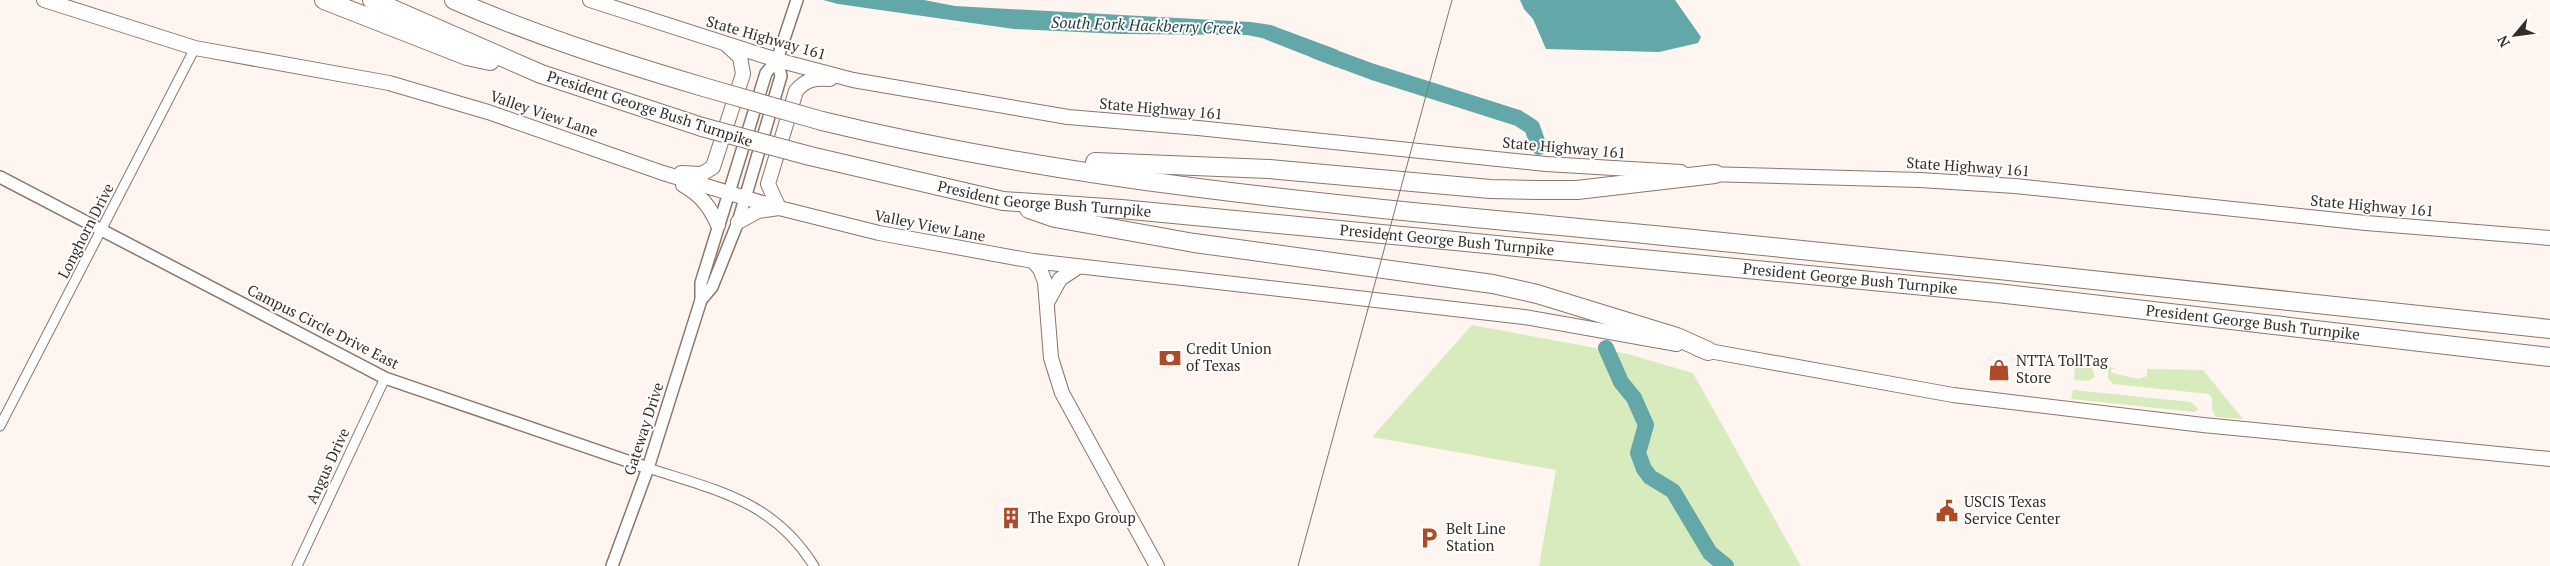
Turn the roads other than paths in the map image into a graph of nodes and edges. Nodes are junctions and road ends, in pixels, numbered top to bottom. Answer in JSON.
{"nodes":[{"id":1,"x":44,"y":0,"type":"edge"},
{"id":2,"x":324,"y":0,"type":"edge"},
{"id":3,"x":372,"y":0,"type":"edge"},
{"id":4,"x":454,"y":0,"type":"edge"},
{"id":5,"x":474,"y":0,"type":"edge"},
{"id":6,"x":590,"y":0,"type":"edge"},
{"id":7,"x":797,"y":0,"type":"edge"},
{"id":8,"x":507,"y":23,"type":"junction"},
{"id":9,"x":725,"y":43,"type":"junction"},
{"id":10,"x":195,"y":48,"type":"junction"},
{"id":11,"x":777,"y":60,"type":"junction"},
{"id":12,"x":540,"y":74,"type":"junction"},
{"id":13,"x":853,"y":80,"type":"junction"},
{"id":14,"x":996,"y":157,"type":"junction"},
{"id":15,"x":663,"y":173,"type":"junction"},
{"id":16,"x":1715,"y":174,"type":"junction"},
{"id":17,"x":0,"y":178,"type":"edge"},
{"id":18,"x":728,"y":193,"type":"junction"},
{"id":19,"x":746,"y":198,"type":"junction"},
{"id":20,"x":1003,"y":200,"type":"junction"},
{"id":21,"x":779,"y":208,"type":"junction"},
{"id":22,"x":738,"y":222,"type":"junction"},
{"id":23,"x":718,"y":226,"type":"junction"},
{"id":24,"x":102,"y":231,"type":"junction"},
{"id":25,"x":2550,"y":238,"type":"edge"},
{"id":26,"x":1033,"y":261,"type":"junction"},
{"id":27,"x":1078,"y":267,"type":"junction"},
{"id":28,"x":700,"y":300,"type":"junction"},
{"id":29,"x":1048,"y":301,"type":"junction"},
{"id":30,"x":2550,"y":329,"type":"edge"},
{"id":31,"x":1708,"y":351,"type":"junction"},
{"id":32,"x":2550,"y":357,"type":"edge"},
{"id":33,"x":385,"y":378,"type":"junction"},
{"id":34,"x":0,"y":426,"type":"edge"},
{"id":35,"x":2550,"y":459,"type":"edge"},
{"id":36,"x":648,"y":468,"type":"junction"},
{"id":37,"x":297,"y":566,"type":"edge"},
{"id":38,"x":612,"y":566,"type":"edge"},
{"id":39,"x":814,"y":566,"type":"edge"},
{"id":40,"x":1157,"y":566,"type":"edge"}],
"edges":[{"from":1,"to":10,"type":"main road","name":"Valley View Lane"},
{"from":2,"to":12,"type":"highway"},
{"from":3,"to":12,"type":"highway","name":"President George Bush Turnpike"},
{"from":4,"to":8,"type":"highway","name":"President George Bush Turnpike"},
{"from":5,"to":8,"type":"highway"},
{"from":6,"to":9,"type":"main road","name":"State Highway 161"},
{"from":7,"to":11,"type":"street","name":"Gateway Drive"},
{"from":8,"to":14,"type":"highway","name":"President George Bush Turnpike","bridge":true},
{"from":9,"to":11,"type":"main road","name":"State Highway 161"},
{"from":9,"to":15,"type":"main road"},
{"from":10,"to":15,"type":"main road","name":"Valley View Lane"},
{"from":10,"to":24,"type":"street","name":"Longhorn Drive"},
{"from":11,"to":13,"type":"main road","name":"State Highway 161"},
{"from":11,"to":18,"type":"street","name":"Gateway Drive"},
{"from":11,"to":19,"type":"street","name":"Gateway Drive"},
{"from":12,"to":20,"type":"highway","name":"President George Bush Turnpike","bridge":true},
{"from":13,"to":16,"type":"main road","name":"State Highway 161"},
{"from":13,"to":21,"type":"main road"},
{"from":14,"to":16,"type":"highway"},
{"from":14,"to":30,"type":"highway","name":"President George Bush Turnpike"},
{"from":15,"to":18,"type":"main road","name":"Valley View Lane"},
{"from":15,"to":23,"type":"main road"},
{"from":16,"to":25,"type":"main road","name":"State Highway 161"},
{"from":17,"to":24,"type":"street","name":"Campus Circle Drive East"},
{"from":18,"to":19,"type":"main road","name":"Valley View Lane"},
{"from":18,"to":23,"type":"street","name":"Gateway Drive"},
{"from":19,"to":21,"type":"main road","name":"Valley View Lane"},
{"from":19,"to":22,"type":"street","name":"Gateway Drive"},
{"from":20,"to":31,"type":"highway"},
{"from":20,"to":32,"type":"highway","name":"President George Bush Turnpike"},
{"from":21,"to":22,"type":"main road"},
{"from":21,"to":26,"type":"main road","name":"Valley View Lane"},
{"from":22,"to":28,"type":"street","name":"Gateway Drive"},
{"from":23,"to":28,"type":"street","name":"Gateway Drive"},
{"from":24,"to":33,"type":"street","name":"Campus Circle Drive East"},
{"from":24,"to":34,"type":"street","name":"Longhorn Drive"},
{"from":26,"to":27,"type":"main road"},
{"from":26,"to":29,"type":"main road"},
{"from":27,"to":29,"type":"main road"},
{"from":27,"to":31,"type":"main road"},
{"from":28,"to":36,"type":"street","name":"Gateway Drive"},
{"from":29,"to":40,"type":"main road"},
{"from":31,"to":35,"type":"main road"},
{"from":33,"to":36,"type":"street","name":"Campus Circle Drive East"},
{"from":33,"to":37,"type":"street","name":"Angus Drive"},
{"from":36,"to":38,"type":"street","name":"Gateway Drive"},
{"from":36,"to":39,"type":"street"}]}
